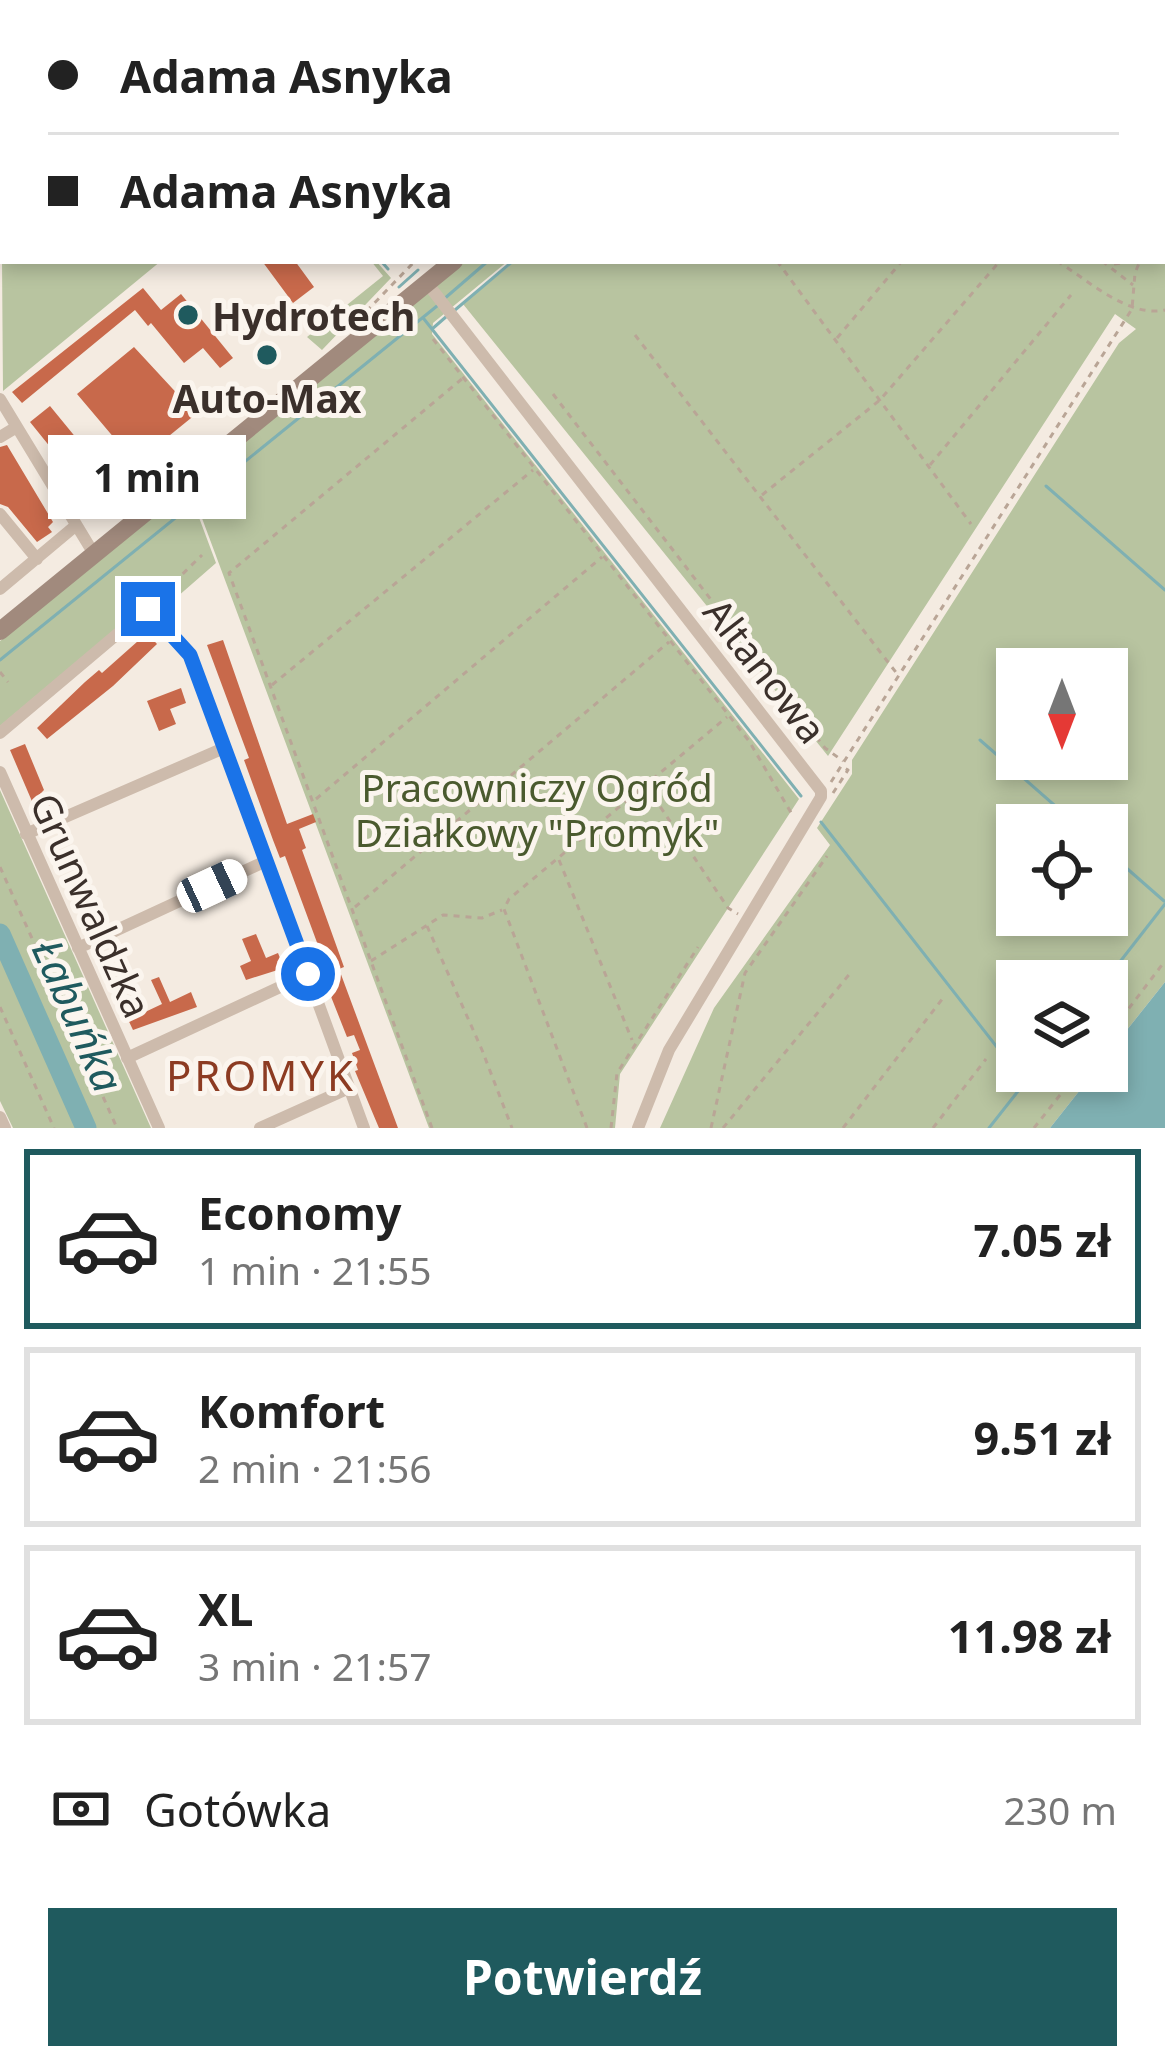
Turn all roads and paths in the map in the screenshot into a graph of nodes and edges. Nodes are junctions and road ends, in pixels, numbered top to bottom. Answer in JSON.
{"nodes":[{"id":1,"x":451,"y":264,"type":"edge"},
{"id":2,"x":779,"y":264,"type":"edge"},
{"id":3,"x":899,"y":264,"type":"edge"},
{"id":4,"x":997,"y":264,"type":"edge"},
{"id":5,"x":1062,"y":264,"type":"edge"},
{"id":6,"x":1109,"y":264,"type":"edge"},
{"id":7,"x":1137,"y":264,"type":"edge"},
{"id":8,"x":430,"y":288,"type":"junction"},
{"id":9,"x":1136,"y":291,"type":"junction"},
{"id":10,"x":1071,"y":296,"type":"dead end"},
{"id":11,"x":1132,"y":309,"type":"junction"},
{"id":12,"x":1165,"y":310,"type":"edge"},
{"id":13,"x":635,"y":334,"type":"dead end"},
{"id":14,"x":434,"y":339,"type":"dead end"},
{"id":15,"x":836,"y":340,"type":"junction"},
{"id":16,"x":464,"y":378,"type":"junction"},
{"id":17,"x":554,"y":394,"type":"dead end"},
{"id":18,"x":0,"y":399,"type":"edge"},
{"id":19,"x":880,"y":400,"type":"junction"},
{"id":20,"x":15,"y":428,"type":"junction"},
{"id":21,"x":0,"y":437,"type":"edge"},
{"id":22,"x":929,"y":467,"type":"junction"},
{"id":23,"x":535,"y":469,"type":"junction"},
{"id":24,"x":760,"y":496,"type":"junction"},
{"id":25,"x":0,"y":514,"type":"edge"},
{"id":26,"x":971,"y":524,"type":"dead end"},
{"id":27,"x":74,"y":527,"type":"junction"},
{"id":28,"x":94,"y":554,"type":"junction"},
{"id":29,"x":202,"y":556,"type":"dead end"},
{"id":30,"x":603,"y":556,"type":"junction"},
{"id":31,"x":37,"y":559,"type":"junction"},
{"id":32,"x":0,"y":587,"type":"edge"},
{"id":33,"x":148,"y":609,"type":"junction"},
{"id":34,"x":20,"y":614,"type":"junction"},
{"id":35,"x":0,"y":631,"type":"edge"},
{"id":36,"x":670,"y":641,"type":"junction"},
{"id":37,"x":0,"y":672,"type":"edge"},
{"id":38,"x":899,"y":676,"type":"junction"},
{"id":39,"x":8,"y":682,"type":"dead end"},
{"id":40,"x":271,"y":685,"type":"junction"},
{"id":41,"x":729,"y":716,"type":"junction"},
{"id":42,"x":0,"y":733,"type":"edge"},
{"id":43,"x":224,"y":748,"type":"junction"},
{"id":44,"x":845,"y":762,"type":"junction"},
{"id":45,"x":0,"y":772,"type":"edge"},
{"id":46,"x":646,"y":785,"type":"junction"},
{"id":47,"x":821,"y":797,"type":"junction"},
{"id":48,"x":313,"y":801,"type":"junction"},
{"id":49,"x":801,"y":828,"type":"junction"},
{"id":50,"x":26,"y":834,"type":"junction"},
{"id":51,"x":827,"y":856,"type":"dead end"},
{"id":52,"x":558,"y":858,"type":"junction"},
{"id":53,"x":266,"y":861,"type":"junction"},
{"id":54,"x":0,"y":867,"type":"edge"},
{"id":55,"x":504,"y":909,"type":"junction"},
{"id":56,"x":353,"y":910,"type":"junction"},
{"id":57,"x":746,"y":919,"type":"junction"},
{"id":58,"x":427,"y":926,"type":"junction"},
{"id":59,"x":698,"y":947,"type":"dead end"},
{"id":60,"x":78,"y":948,"type":"junction"},
{"id":61,"x":371,"y":961,"type":"junction"},
{"id":62,"x":1165,"y":961,"type":"edge"},
{"id":63,"x":852,"y":971,"type":"dead end"},
{"id":64,"x":308,"y":974,"type":"junction"},
{"id":65,"x":943,"y":998,"type":"dead end"},
{"id":66,"x":0,"y":1007,"type":"edge"},
{"id":67,"x":1128,"y":1009,"type":"edge"},
{"id":68,"x":633,"y":1044,"type":"junction"},
{"id":69,"x":127,"y":1058,"type":"junction"},
{"id":70,"x":986,"y":1059,"type":"dead end"},
{"id":71,"x":350,"y":1088,"type":"junction"},
{"id":72,"x":1062,"y":1092,"type":"edge"},
{"id":73,"x":0,"y":1117,"type":"edge"},
{"id":74,"x":5,"y":1128,"type":"edge"},
{"id":75,"x":54,"y":1128,"type":"edge"},
{"id":76,"x":117,"y":1128,"type":"edge"},
{"id":77,"x":159,"y":1128,"type":"edge"},
{"id":78,"x":260,"y":1128,"type":"edge"},
{"id":79,"x":364,"y":1128,"type":"edge"},
{"id":80,"x":432,"y":1128,"type":"edge"},
{"id":81,"x":512,"y":1128,"type":"edge"},
{"id":82,"x":587,"y":1128,"type":"edge"},
{"id":83,"x":611,"y":1128,"type":"edge"},
{"id":84,"x":638,"y":1128,"type":"edge"},
{"id":85,"x":711,"y":1128,"type":"edge"},
{"id":86,"x":723,"y":1128,"type":"edge"},
{"id":87,"x":843,"y":1128,"type":"edge"},
{"id":88,"x":933,"y":1128,"type":"edge"},
{"id":89,"x":1034,"y":1128,"type":"edge"}],
"edges":[{"from":1,"to":8,"type":"main road"},
{"from":2,"to":15,"type":"path"},
{"from":3,"to":15,"type":"path"},
{"from":4,"to":19,"type":"path"},
{"from":5,"to":11,"type":"path"},
{"from":6,"to":9,"type":"path"},
{"from":7,"to":9,"type":"path"},
{"from":8,"to":28,"type":"main road"},
{"from":8,"to":47,"type":"street","name":"Altanowa"},
{"from":9,"to":11,"type":"path"},
{"from":10,"to":22,"type":"path"},
{"from":11,"to":12,"type":"path"},
{"from":11,"to":38,"type":"path"},
{"from":13,"to":24,"type":"path"},
{"from":14,"to":16,"type":"path"},
{"from":15,"to":19,"type":"path"},
{"from":16,"to":23,"type":"path"},
{"from":16,"to":40,"type":"path"},
{"from":17,"to":44,"type":"path"},
{"from":18,"to":20,"type":"street"},
{"from":19,"to":22,"type":"path"},
{"from":19,"to":24,"type":"path"},
{"from":20,"to":21,"type":"street"},
{"from":20,"to":27,"type":"street"},
{"from":22,"to":26,"type":"path"},
{"from":23,"to":30,"type":"path"},
{"from":23,"to":40,"type":"path"},
{"from":24,"to":38,"type":"path"},
{"from":25,"to":31,"type":"street"},
{"from":27,"to":28,"type":"street"},
{"from":27,"to":31,"type":"street"},
{"from":28,"to":34,"type":"main road"},
{"from":29,"to":33,"type":"path"},
{"from":30,"to":36,"type":"path"},
{"from":30,"to":48,"type":"path"},
{"from":31,"to":32,"type":"street"},
{"from":32,"to":34,"type":"street"},
{"from":33,"to":42,"type":"street"},
{"from":33,"to":43,"type":"street"},
{"from":34,"to":35,"type":"main road"},
{"from":36,"to":41,"type":"path"},
{"from":36,"to":56,"type":"path"},
{"from":37,"to":39,"type":"path"},
{"from":38,"to":44,"type":"path"},
{"from":40,"to":48,"type":"path"},
{"from":41,"to":46,"type":"path"},
{"from":41,"to":49,"type":"path"},
{"from":43,"to":50,"type":"street"},
{"from":43,"to":53,"type":"street"},
{"from":44,"to":47,"type":"path"},
{"from":45,"to":50,"type":"street","name":"Grunwaldzka"},
{"from":46,"to":52,"type":"path"},
{"from":46,"to":57,"type":"path"},
{"from":47,"to":49,"type":"street","name":"Altanowa"},
{"from":48,"to":56,"type":"path"},
{"from":49,"to":57,"type":"street","name":"Altanowa"},
{"from":50,"to":60,"type":"street","name":"Grunwaldzka"},
{"from":51,"to":85,"type":"path"},
{"from":52,"to":55,"type":"path"},
{"from":52,"to":68,"type":"path"},
{"from":53,"to":60,"type":"street"},
{"from":53,"to":64,"type":"street"},
{"from":54,"to":76,"type":"path"},
{"from":55,"to":58,"type":"path"},
{"from":55,"to":82,"type":"path"},
{"from":56,"to":61,"type":"path"},
{"from":57,"to":84,"type":"street","name":"Altanowa"},
{"from":58,"to":61,"type":"path"},
{"from":58,"to":81,"type":"path"},
{"from":59,"to":68,"type":"path"},
{"from":60,"to":69,"type":"street","name":"Grunwaldzka"},
{"from":61,"to":80,"type":"path"},
{"from":62,"to":67,"type":"path"},
{"from":63,"to":86,"type":"path"},
{"from":64,"to":69,"type":"street"},
{"from":64,"to":71,"type":"street"},
{"from":65,"to":87,"type":"path"},
{"from":66,"to":75,"type":"path"},
{"from":68,"to":83,"type":"path"},
{"from":69,"to":77,"type":"street","name":"Grunwaldzka"},
{"from":70,"to":88,"type":"path"},
{"from":71,"to":78,"type":"street"},
{"from":71,"to":79,"type":"street"},
{"from":72,"to":89,"type":"path"},
{"from":73,"to":74,"type":"street"}]}
